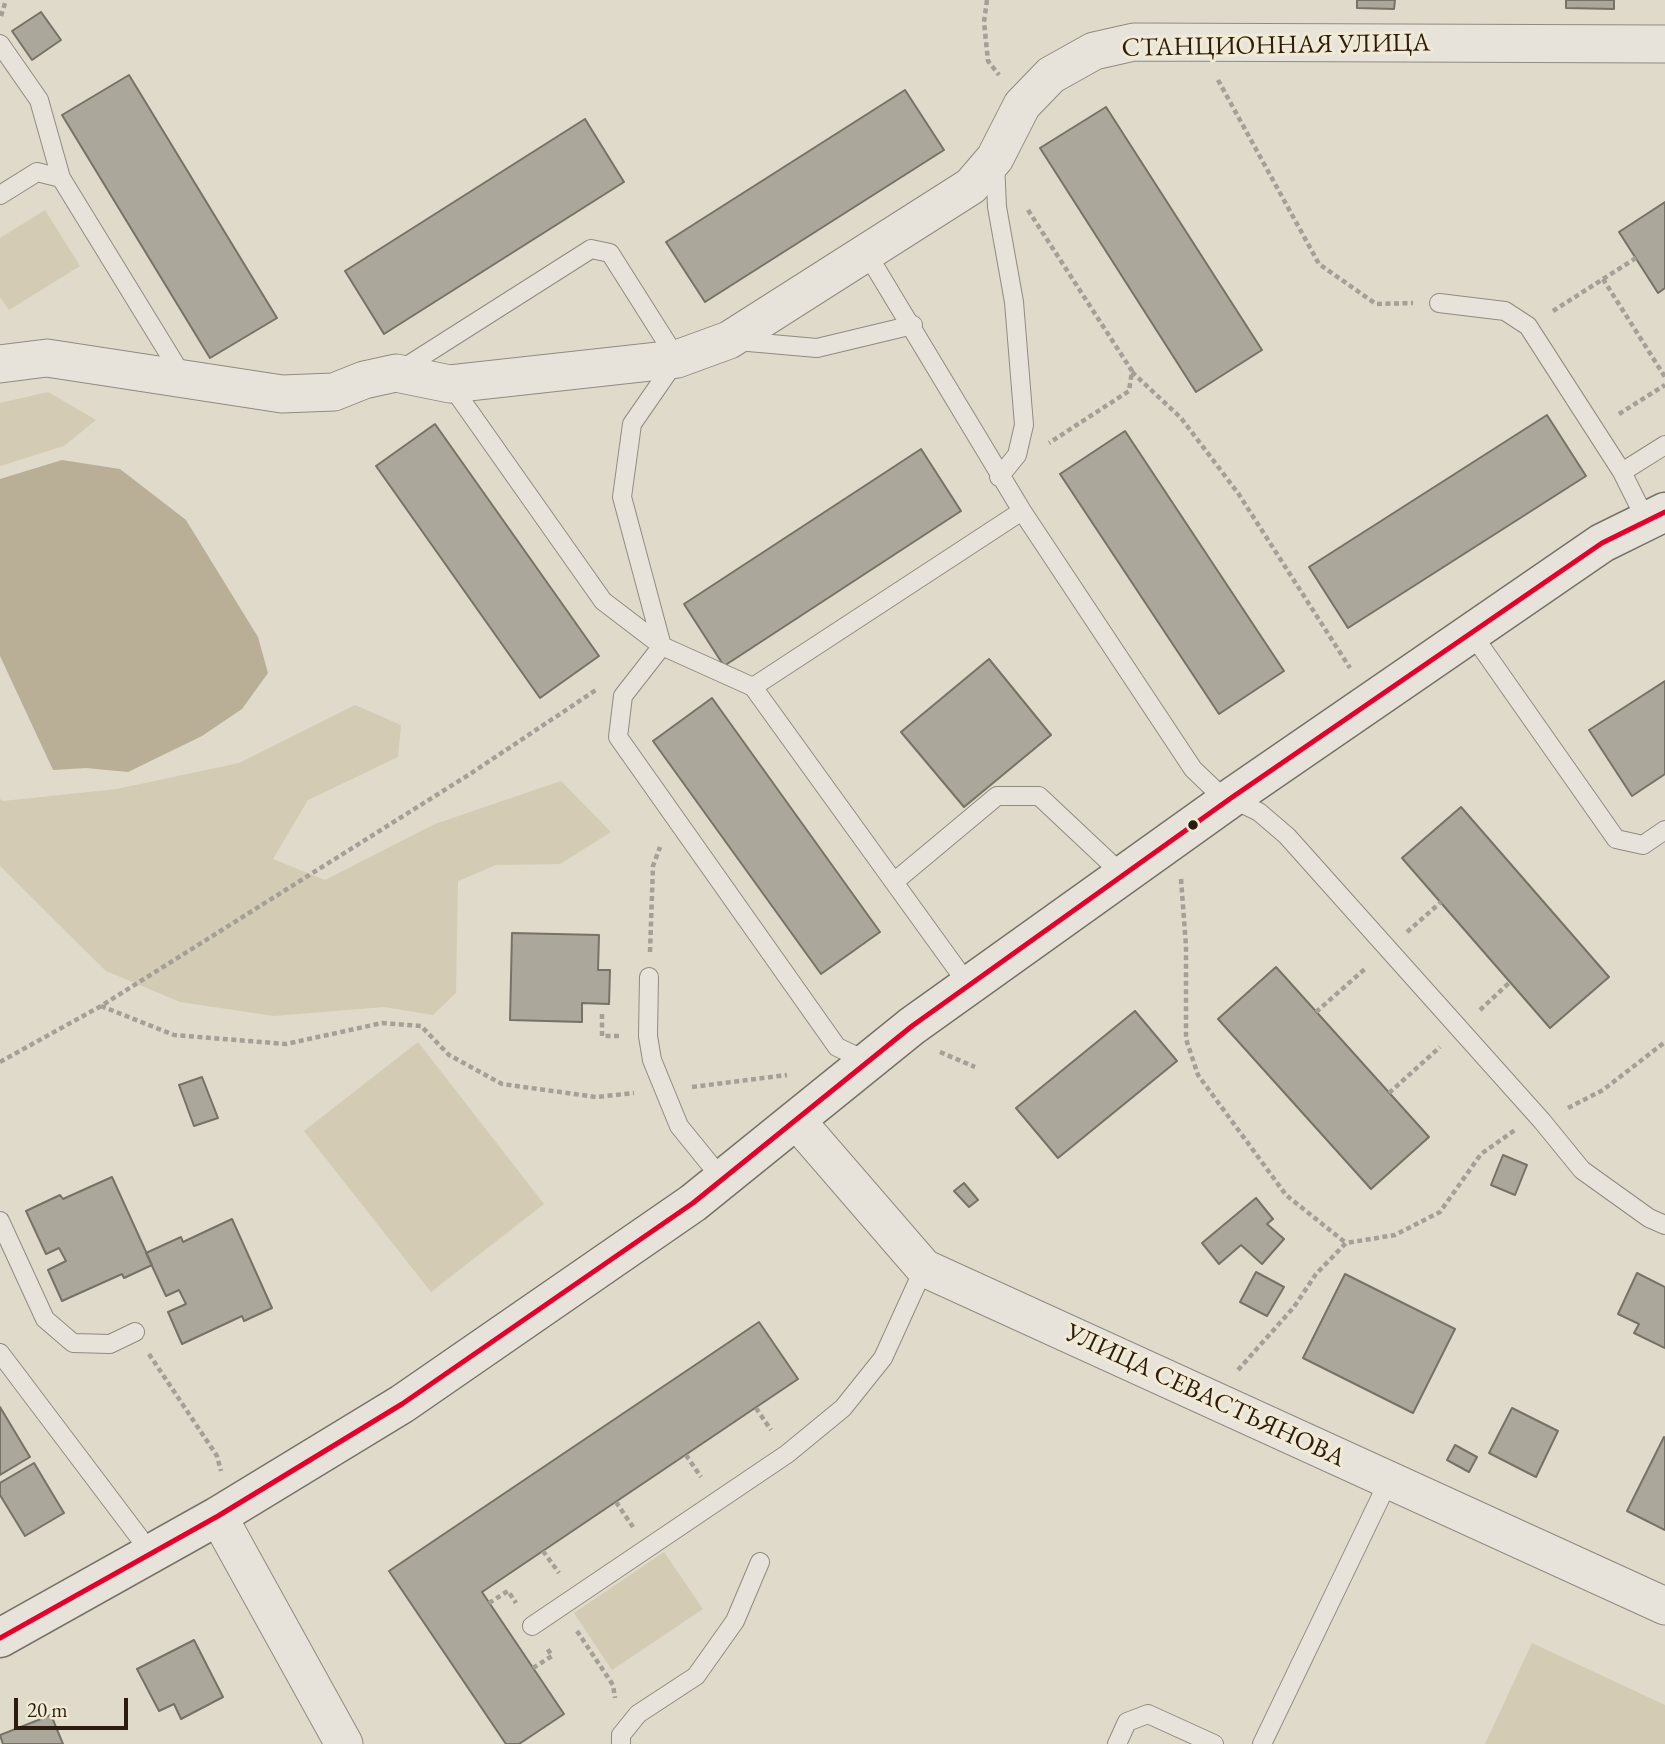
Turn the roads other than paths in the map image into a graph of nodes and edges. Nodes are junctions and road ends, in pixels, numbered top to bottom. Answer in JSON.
{"nodes":[{"id":1,"x":0,"y":44,"type":"edge"},
{"id":2,"x":1665,"y":44,"type":"edge"},
{"id":3,"x":995,"y":158,"type":"junction"},
{"id":4,"x":61,"y":178,"type":"junction"},
{"id":5,"x":0,"y":195,"type":"edge"},
{"id":6,"x":866,"y":252,"type":"junction"},
{"id":7,"x":1438,"y":303,"type":"road end"},
{"id":8,"x":913,"y":325,"type":"junction"},
{"id":9,"x":729,"y":340,"type":"junction"},
{"id":10,"x":677,"y":359,"type":"junction"},
{"id":11,"x":0,"y":364,"type":"edge"},
{"id":12,"x":396,"y":373,"type":"junction"},
{"id":13,"x":185,"y":380,"type":"junction"},
{"id":14,"x":450,"y":384,"type":"junction"},
{"id":15,"x":1665,"y":445,"type":"edge"},
{"id":16,"x":1622,"y":472,"type":"junction"},
{"id":17,"x":999,"y":477,"type":"junction"},
{"id":18,"x":1022,"y":511,"type":"junction"},
{"id":19,"x":1656,"y":516,"type":"edge"},
{"id":20,"x":1470,"y":631,"type":"junction"},
{"id":21,"x":662,"y":646,"type":"junction"},
{"id":22,"x":753,"y":687,"type":"junction"},
{"id":23,"x":1231,"y":798,"type":"junction"},
{"id":24,"x":1665,"y":830,"type":"edge"},
{"id":25,"x":1123,"y":875,"type":"junction"},
{"id":26,"x":894,"y":882,"type":"junction"},
{"id":27,"x":649,"y":977,"type":"road end"},
{"id":28,"x":969,"y":986,"type":"junction"},
{"id":29,"x":867,"y":1061,"type":"junction"},
{"id":30,"x":796,"y":1120,"type":"junction"},
{"id":31,"x":722,"y":1179,"type":"junction"},
{"id":32,"x":0,"y":1221,"type":"edge"},
{"id":33,"x":1665,"y":1225,"type":"edge"},
{"id":34,"x":924,"y":1268,"type":"junction"},
{"id":35,"x":135,"y":1332,"type":"road end"},
{"id":36,"x":0,"y":1353,"type":"edge"},
{"id":37,"x":1389,"y":1480,"type":"junction"},
{"id":38,"x":218,"y":1516,"type":"junction"},
{"id":39,"x":148,"y":1554,"type":"junction"},
{"id":40,"x":760,"y":1562,"type":"dead end"},
{"id":41,"x":1665,"y":1606,"type":"edge"},
{"id":42,"x":532,"y":1626,"type":"dead end"},
{"id":43,"x":0,"y":1638,"type":"edge"},
{"id":44,"x":621,"y":1740,"type":"edge"},
{"id":45,"x":344,"y":1744,"type":"edge"},
{"id":46,"x":1117,"y":1744,"type":"edge"},
{"id":47,"x":1214,"y":1744,"type":"edge"},
{"id":48,"x":1262,"y":1744,"type":"edge"}],
"edges":[{"from":1,"to":4,"type":"lane"},
{"from":2,"to":3,"type":"street","name":"СТАНЦИОННАЯ УЛИЦА"},
{"from":3,"to":6,"type":"street","name":"СТАНЦИОННАЯ УЛИЦА"},
{"from":3,"to":17,"type":"lane"},
{"from":4,"to":5,"type":"lane"},
{"from":4,"to":13,"type":"lane"},
{"from":6,"to":8,"type":"lane"},
{"from":6,"to":9,"type":"street","name":"СТАНЦИОННАЯ УЛИЦА"},
{"from":7,"to":16,"type":"lane"},
{"from":8,"to":9,"type":"lane"},
{"from":8,"to":17,"type":"lane"},
{"from":9,"to":10,"type":"street","name":"СТАНЦИОННАЯ УЛИЦА"},
{"from":10,"to":12,"type":"lane"},
{"from":10,"to":14,"type":"street","name":"СТАНЦИОННАЯ УЛИЦА"},
{"from":10,"to":21,"type":"lane"},
{"from":11,"to":13,"type":"street","name":"СТАНЦИОННАЯ УЛИЦА"},
{"from":12,"to":13,"type":"street","name":"СТАНЦИОННАЯ УЛИЦА"},
{"from":12,"to":14,"type":"street","name":"СТАНЦИОННАЯ УЛИЦА"},
{"from":14,"to":21,"type":"lane"},
{"from":15,"to":16,"type":"lane"},
{"from":16,"to":19,"type":"lane"},
{"from":17,"to":18,"type":"lane"},
{"from":18,"to":22,"type":"lane"},
{"from":18,"to":23,"type":"lane"},
{"from":19,"to":20,"type":"street"},
{"from":20,"to":23,"type":"street"},
{"from":20,"to":24,"type":"lane"},
{"from":21,"to":22,"type":"lane"},
{"from":21,"to":29,"type":"lane"},
{"from":22,"to":26,"type":"lane"},
{"from":23,"to":25,"type":"street"},
{"from":23,"to":33,"type":"lane"},
{"from":25,"to":26,"type":"lane"},
{"from":25,"to":28,"type":"street"},
{"from":26,"to":28,"type":"lane"},
{"from":27,"to":31,"type":"lane"},
{"from":28,"to":29,"type":"street"},
{"from":29,"to":30,"type":"street"},
{"from":30,"to":31,"type":"street"},
{"from":30,"to":34,"type":"street","name":"УЛИЦА СЕВАСТЬЯНОВА"},
{"from":31,"to":38,"type":"street"},
{"from":32,"to":35,"type":"lane"},
{"from":34,"to":37,"type":"street","name":"УЛИЦА СЕВАСТЬЯНОВА"},
{"from":34,"to":42,"type":"lane"},
{"from":36,"to":39,"type":"lane"},
{"from":37,"to":41,"type":"street","name":"УЛИЦА СЕВАСТЬЯНОВА"},
{"from":37,"to":48,"type":"lane"},
{"from":38,"to":39,"type":"street"},
{"from":38,"to":45,"type":"street"},
{"from":39,"to":43,"type":"street"},
{"from":40,"to":44,"type":"lane"},
{"from":46,"to":47,"type":"lane"}]}
